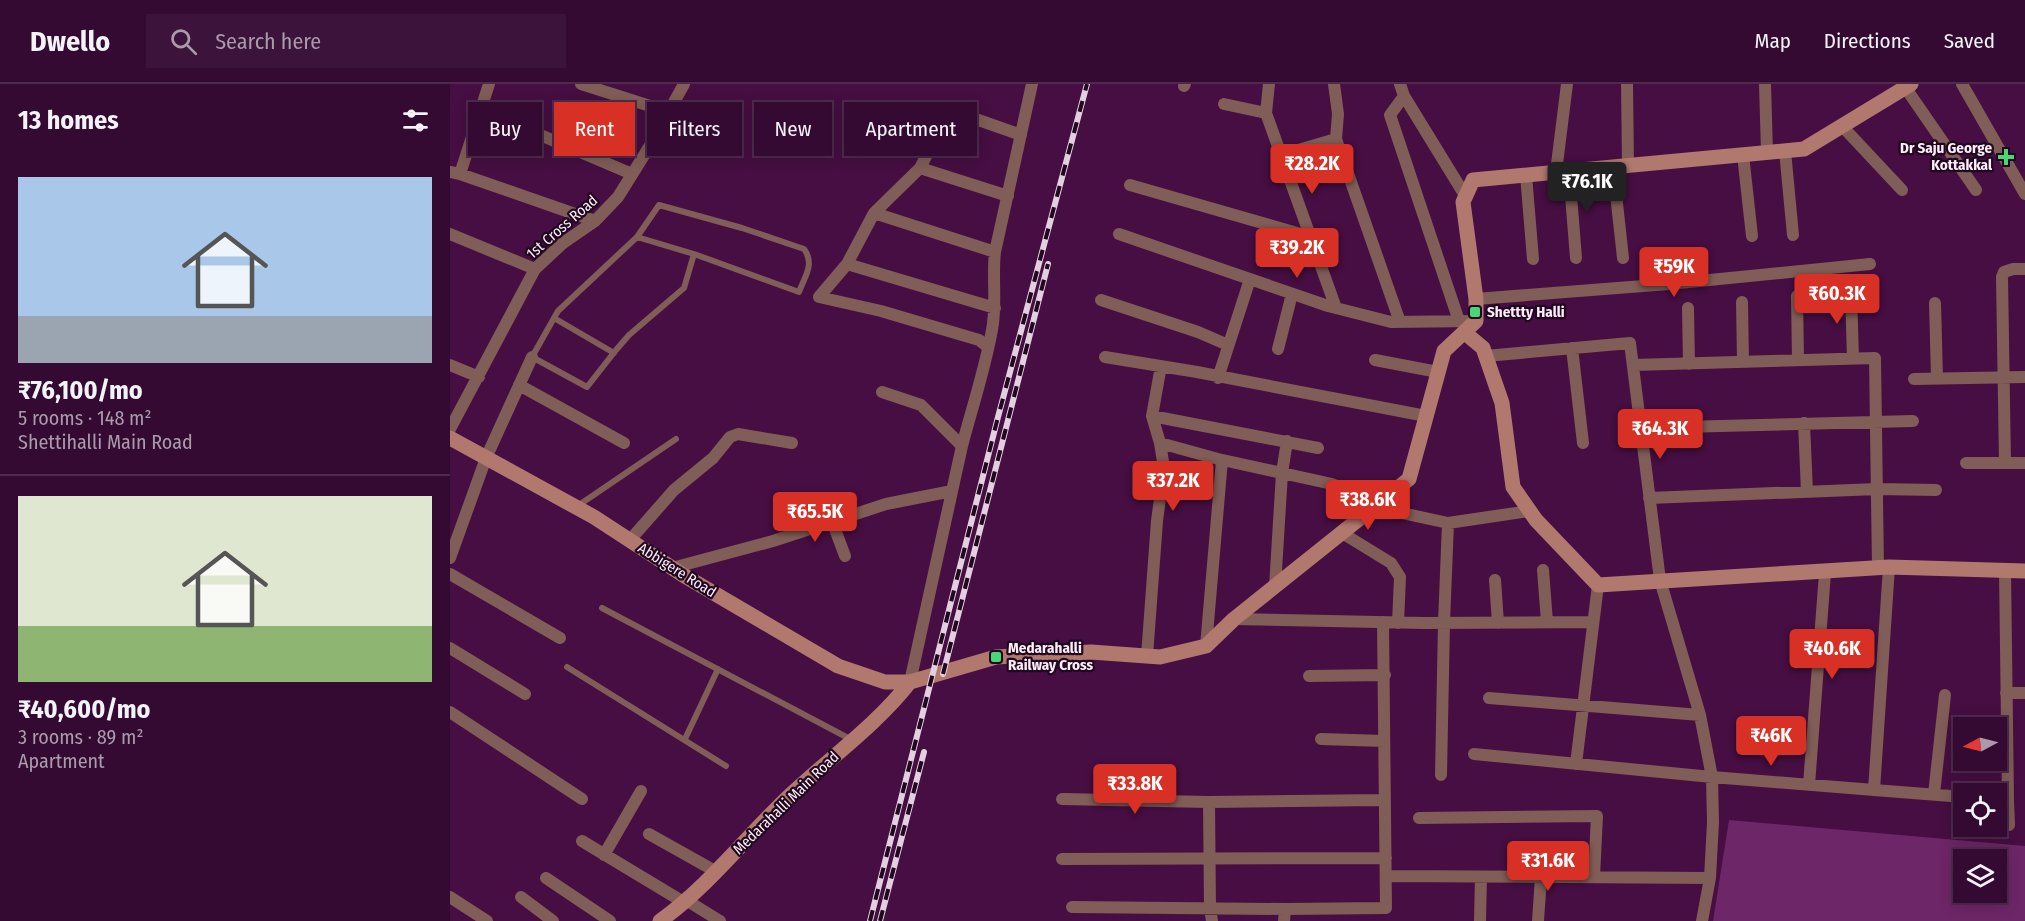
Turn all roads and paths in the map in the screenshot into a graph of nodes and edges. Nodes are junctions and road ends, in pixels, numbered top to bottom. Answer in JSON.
{"nodes":[{"id":1,"x":489,"y":84,"type":"edge"},
{"id":2,"x":581,"y":84,"type":"edge"},
{"id":3,"x":684,"y":84,"type":"edge"},
{"id":4,"x":1032,"y":84,"type":"edge"},
{"id":5,"x":1269,"y":84,"type":"edge"},
{"id":6,"x":1334,"y":84,"type":"edge"},
{"id":7,"x":1567,"y":84,"type":"edge"},
{"id":8,"x":1627,"y":84,"type":"edge"},
{"id":9,"x":1765,"y":84,"type":"edge"},
{"id":10,"x":1962,"y":84,"type":"edge"},
{"id":11,"x":1908,"y":86,"type":"edge"},
{"id":12,"x":1402,"y":90,"type":"edge"},
{"id":13,"x":674,"y":102,"type":"edge"},
{"id":14,"x":647,"y":105,"type":"edge"},
{"id":15,"x":1224,"y":105,"type":"dead end"},
{"id":16,"x":1266,"y":113,"type":"junction"},
{"id":17,"x":1842,"y":126,"type":"junction"},
{"id":18,"x":1021,"y":135,"type":"junction"},
{"id":19,"x":542,"y":136,"type":"edge"},
{"id":20,"x":1336,"y":139,"type":"junction"},
{"id":21,"x":647,"y":149,"type":"edge"},
{"id":22,"x":1785,"y":151,"type":"junction"},
{"id":23,"x":1767,"y":152,"type":"junction"},
{"id":24,"x":1281,"y":155,"type":"junction"},
{"id":25,"x":1743,"y":155,"type":"junction"},
{"id":26,"x":1620,"y":166,"type":"junction"},
{"id":27,"x":920,"y":168,"type":"junction"},
{"id":28,"x":1563,"y":172,"type":"junction"},
{"id":29,"x":455,"y":173,"type":"edge"},
{"id":30,"x":632,"y":174,"type":"junction"},
{"id":31,"x":1526,"y":175,"type":"junction"},
{"id":32,"x":1130,"y":185,"type":"dead end"},
{"id":33,"x":1902,"y":189,"type":"dead end"},
{"id":34,"x":1976,"y":190,"type":"dead end"},
{"id":35,"x":2025,"y":194,"type":"edge"},
{"id":36,"x":1008,"y":196,"type":"junction"},
{"id":37,"x":1466,"y":197,"type":"junction"},
{"id":38,"x":874,"y":213,"type":"junction"},
{"id":39,"x":595,"y":221,"type":"junction"},
{"id":40,"x":450,"y":234,"type":"edge"},
{"id":41,"x":1119,"y":234,"type":"dead end"},
{"id":42,"x":1792,"y":235,"type":"dead end"},
{"id":43,"x":1752,"y":236,"type":"dead end"},
{"id":44,"x":637,"y":237,"type":"junction"},
{"id":45,"x":1311,"y":237,"type":"junction"},
{"id":46,"x":995,"y":252,"type":"junction"},
{"id":47,"x":694,"y":254,"type":"junction"},
{"id":48,"x":1576,"y":258,"type":"dead end"},
{"id":49,"x":1623,"y":258,"type":"dead end"},
{"id":50,"x":1533,"y":259,"type":"dead end"},
{"id":51,"x":847,"y":264,"type":"junction"},
{"id":52,"x":1870,"y":264,"type":"dead end"},
{"id":53,"x":535,"y":269,"type":"junction"},
{"id":54,"x":2025,"y":269,"type":"edge"},
{"id":55,"x":1250,"y":279,"type":"junction"},
{"id":56,"x":1851,"y":291,"type":"dead end"},
{"id":57,"x":1292,"y":294,"type":"junction"},
{"id":58,"x":1797,"y":296,"type":"dead end"},
{"id":59,"x":1476,"y":299,"type":"junction"},
{"id":60,"x":1101,"y":300,"type":"dead end"},
{"id":61,"x":1742,"y":302,"type":"dead end"},
{"id":62,"x":1935,"y":303,"type":"dead end"},
{"id":63,"x":994,"y":308,"type":"junction"},
{"id":64,"x":1336,"y":308,"type":"junction"},
{"id":65,"x":1688,"y":308,"type":"dead end"},
{"id":66,"x":554,"y":318,"type":"junction"},
{"id":67,"x":1400,"y":322,"type":"junction"},
{"id":68,"x":1466,"y":325,"type":"junction"},
{"id":69,"x":1228,"y":345,"type":"junction"},
{"id":70,"x":988,"y":347,"type":"junction"},
{"id":71,"x":1572,"y":348,"type":"junction"},
{"id":72,"x":1278,"y":349,"type":"dead end"},
{"id":73,"x":614,"y":353,"type":"junction"},
{"id":74,"x":1485,"y":356,"type":"junction"},
{"id":75,"x":532,"y":357,"type":"junction"},
{"id":76,"x":1105,"y":357,"type":"dead end"},
{"id":77,"x":1852,"y":359,"type":"junction"},
{"id":78,"x":1375,"y":360,"type":"dead end"},
{"id":79,"x":1798,"y":360,"type":"junction"},
{"id":80,"x":1743,"y":362,"type":"junction"},
{"id":81,"x":1689,"y":364,"type":"junction"},
{"id":82,"x":450,"y":365,"type":"edge"},
{"id":83,"x":1633,"y":365,"type":"junction"},
{"id":84,"x":1161,"y":366,"type":"junction"},
{"id":85,"x":1438,"y":372,"type":"junction"},
{"id":86,"x":479,"y":377,"type":"junction"},
{"id":87,"x":2004,"y":377,"type":"junction"},
{"id":88,"x":2025,"y":377,"type":"edge"},
{"id":89,"x":1218,"y":378,"type":"junction"},
{"id":90,"x":1937,"y":378,"type":"junction"},
{"id":91,"x":1914,"y":379,"type":"dead end"},
{"id":92,"x":519,"y":385,"type":"junction"},
{"id":93,"x":882,"y":392,"type":"dead end"},
{"id":94,"x":1152,"y":416,"type":"junction"},
{"id":95,"x":1426,"y":416,"type":"junction"},
{"id":96,"x":1913,"y":421,"type":"dead end"},
{"id":97,"x":1876,"y":422,"type":"junction"},
{"id":98,"x":1804,"y":423,"type":"junction"},
{"id":99,"x":1641,"y":428,"type":"junction"},
{"id":100,"x":450,"y":429,"type":"edge"},
{"id":101,"x":450,"y":438,"type":"edge"},
{"id":102,"x":676,"y":439,"type":"dead end"},
{"id":103,"x":1287,"y":441,"type":"junction"},
{"id":104,"x":624,"y":443,"type":"dead end"},
{"id":105,"x":792,"y":443,"type":"dead end"},
{"id":106,"x":1160,"y":443,"type":"junction"},
{"id":107,"x":1583,"y":443,"type":"dead end"},
{"id":108,"x":962,"y":446,"type":"junction"},
{"id":109,"x":1318,"y":448,"type":"dead end"},
{"id":110,"x":486,"y":458,"type":"junction"},
{"id":111,"x":1222,"y":460,"type":"junction"},
{"id":112,"x":2005,"y":463,"type":"junction"},
{"id":113,"x":2025,"y":463,"type":"edge"},
{"id":114,"x":1966,"y":464,"type":"dead end"},
{"id":115,"x":1282,"y":473,"type":"junction"},
{"id":116,"x":1877,"y":489,"type":"junction"},
{"id":117,"x":1936,"y":490,"type":"dead end"},
{"id":118,"x":952,"y":491,"type":"junction"},
{"id":119,"x":1807,"y":492,"type":"junction"},
{"id":120,"x":1649,"y":498,"type":"junction"},
{"id":121,"x":576,"y":507,"type":"junction"},
{"id":122,"x":1374,"y":507,"type":"junction"},
{"id":123,"x":1529,"y":511,"type":"junction"},
{"id":124,"x":832,"y":521,"type":"junction"},
{"id":125,"x":1448,"y":523,"type":"junction"},
{"id":126,"x":1342,"y":533,"type":"junction"},
{"id":127,"x":630,"y":540,"type":"junction"},
{"id":128,"x":844,"y":556,"type":"dead end"},
{"id":129,"x":450,"y":558,"type":"edge"},
{"id":130,"x":672,"y":568,"type":"junction"},
{"id":131,"x":1884,"y":568,"type":"junction"},
{"id":132,"x":1543,"y":570,"type":"dead end"},
{"id":133,"x":2005,"y":571,"type":"junction"},
{"id":134,"x":2025,"y":571,"type":"edge"},
{"id":135,"x":1825,"y":573,"type":"junction"},
{"id":136,"x":450,"y":574,"type":"edge"},
{"id":137,"x":1495,"y":580,"type":"dead end"},
{"id":138,"x":1660,"y":580,"type":"junction"},
{"id":139,"x":1598,"y":585,"type":"junction"},
{"id":140,"x":1275,"y":587,"type":"junction"},
{"id":141,"x":602,"y":608,"type":"dead end"},
{"id":142,"x":1234,"y":619,"type":"junction"},
{"id":143,"x":1383,"y":622,"type":"junction"},
{"id":144,"x":1398,"y":622,"type":"junction"},
{"id":145,"x":1498,"y":622,"type":"junction"},
{"id":146,"x":1547,"y":622,"type":"junction"},
{"id":147,"x":1592,"y":622,"type":"junction"},
{"id":148,"x":1444,"y":623,"type":"junction"},
{"id":149,"x":560,"y":638,"type":"dead end"},
{"id":150,"x":1206,"y":646,"type":"junction"},
{"id":151,"x":450,"y":648,"type":"edge"},
{"id":152,"x":1147,"y":656,"type":"junction"},
{"id":153,"x":567,"y":667,"type":"dead end"},
{"id":154,"x":718,"y":669,"type":"junction"},
{"id":155,"x":1384,"y":675,"type":"junction"},
{"id":156,"x":1309,"y":676,"type":"dead end"},
{"id":157,"x":910,"y":682,"type":"junction"},
{"id":158,"x":2006,"y":693,"type":"junction"},
{"id":159,"x":2025,"y":693,"type":"edge"},
{"id":160,"x":525,"y":694,"type":"dead end"},
{"id":161,"x":1945,"y":695,"type":"dead end"},
{"id":162,"x":1489,"y":698,"type":"dead end"},
{"id":163,"x":1582,"y":706,"type":"junction"},
{"id":164,"x":450,"y":712,"type":"edge"},
{"id":165,"x":1700,"y":716,"type":"junction"},
{"id":166,"x":685,"y":739,"type":"junction"},
{"id":167,"x":1321,"y":739,"type":"dead end"},
{"id":168,"x":853,"y":740,"type":"junction"},
{"id":169,"x":1384,"y":741,"type":"junction"},
{"id":170,"x":1474,"y":754,"type":"dead end"},
{"id":171,"x":1576,"y":764,"type":"junction"},
{"id":172,"x":726,"y":766,"type":"dead end"},
{"id":173,"x":1441,"y":775,"type":"dead end"},
{"id":174,"x":1712,"y":777,"type":"junction"},
{"id":175,"x":2003,"y":783,"type":"edge"},
{"id":176,"x":1809,"y":785,"type":"junction"},
{"id":177,"x":1874,"y":790,"type":"junction"},
{"id":178,"x":641,"y":791,"type":"dead end"},
{"id":179,"x":1934,"y":795,"type":"junction"},
{"id":180,"x":1953,"y":796,"type":"edge"},
{"id":181,"x":1062,"y":799,"type":"dead end"},
{"id":182,"x":582,"y":800,"type":"dead end"},
{"id":183,"x":1384,"y":800,"type":"junction"},
{"id":184,"x":1209,"y":802,"type":"junction"},
{"id":185,"x":1419,"y":818,"type":"dead end"},
{"id":186,"x":2007,"y":821,"type":"edge"},
{"id":187,"x":2008,"y":825,"type":"dead end"},
{"id":188,"x":649,"y":834,"type":"dead end"},
{"id":189,"x":582,"y":841,"type":"dead end"},
{"id":190,"x":604,"y":855,"type":"junction"},
{"id":191,"x":1386,"y":858,"type":"junction"},
{"id":192,"x":1062,"y":859,"type":"dead end"},
{"id":193,"x":1209,"y":860,"type":"junction"},
{"id":194,"x":715,"y":871,"type":"junction"},
{"id":195,"x":1386,"y":876,"type":"junction"},
{"id":196,"x":1481,"y":877,"type":"junction"},
{"id":197,"x":1541,"y":877,"type":"junction"},
{"id":198,"x":1594,"y":877,"type":"junction"},
{"id":199,"x":546,"y":878,"type":"dead end"},
{"id":200,"x":1710,"y":878,"type":"junction"},
{"id":201,"x":450,"y":897,"type":"edge"},
{"id":202,"x":521,"y":897,"type":"dead end"},
{"id":203,"x":686,"y":902,"type":"junction"},
{"id":204,"x":1072,"y":907,"type":"dead end"},
{"id":205,"x":1210,"y":908,"type":"junction"},
{"id":206,"x":1285,"y":915,"type":"edge"},
{"id":207,"x":488,"y":921,"type":"edge"},
{"id":208,"x":553,"y":921,"type":"edge"},
{"id":209,"x":610,"y":921,"type":"edge"},
{"id":210,"x":660,"y":921,"type":"edge"},
{"id":211,"x":720,"y":921,"type":"edge"},
{"id":212,"x":1212,"y":921,"type":"edge"},
{"id":213,"x":1480,"y":921,"type":"edge"},
{"id":214,"x":1538,"y":921,"type":"edge"},
{"id":215,"x":1702,"y":921,"type":"edge"}],
"edges":[{"from":1,"to":29,"type":"street"},
{"from":2,"to":14,"type":"street"},
{"from":3,"to":13,"type":"street","name":"1st Cross Road"},
{"from":4,"to":18,"type":"street"},
{"from":5,"to":16,"type":"street"},
{"from":6,"to":20,"type":"street"},
{"from":7,"to":28,"type":"street"},
{"from":8,"to":26,"type":"street"},
{"from":9,"to":23,"type":"street"},
{"from":10,"to":35,"type":"street"},
{"from":11,"to":17,"type":"street"},
{"from":11,"to":34,"type":"street"},
{"from":12,"to":37,"type":"street"},
{"from":12,"to":68,"type":"street"},
{"from":15,"to":16,"type":"street"},
{"from":16,"to":24,"type":"street"},
{"from":17,"to":22,"type":"street"},
{"from":17,"to":33,"type":"street"},
{"from":18,"to":27,"type":"street"},
{"from":18,"to":36,"type":"street"},
{"from":19,"to":30,"type":"street"},
{"from":20,"to":24,"type":"street"},
{"from":20,"to":67,"type":"street"},
{"from":21,"to":30,"type":"street","name":"1st Cross Road"},
{"from":22,"to":23,"type":"street"},
{"from":22,"to":42,"type":"street"},
{"from":23,"to":25,"type":"street"},
{"from":24,"to":45,"type":"street"},
{"from":25,"to":26,"type":"street"},
{"from":25,"to":43,"type":"street"},
{"from":26,"to":28,"type":"street"},
{"from":26,"to":49,"type":"street"},
{"from":27,"to":36,"type":"street"},
{"from":27,"to":38,"type":"street"},
{"from":28,"to":31,"type":"street"},
{"from":28,"to":48,"type":"street"},
{"from":29,"to":39,"type":"street"},
{"from":30,"to":39,"type":"street","name":"1st Cross Road"},
{"from":31,"to":37,"type":"street"},
{"from":31,"to":50,"type":"street"},
{"from":32,"to":45,"type":"street"},
{"from":36,"to":46,"type":"street"},
{"from":37,"to":59,"type":"street"},
{"from":38,"to":46,"type":"street"},
{"from":38,"to":51,"type":"street"},
{"from":39,"to":53,"type":"street","name":"1st Cross Road"},
{"from":40,"to":53,"type":"street"},
{"from":41,"to":55,"type":"street"},
{"from":44,"to":47,"type":"lane"},
{"from":44,"to":47,"type":"lane"},
{"from":44,"to":66,"type":"lane"},
{"from":45,"to":64,"type":"street"},
{"from":46,"to":63,"type":"street"},
{"from":47,"to":73,"type":"lane"},
{"from":51,"to":63,"type":"street"},
{"from":51,"to":70,"type":"street"},
{"from":52,"to":59,"type":"street"},
{"from":53,"to":86,"type":"street","name":"1st Cross Road"},
{"from":54,"to":87,"type":"street"},
{"from":55,"to":57,"type":"street"},
{"from":55,"to":69,"type":"street"},
{"from":56,"to":77,"type":"street"},
{"from":57,"to":64,"type":"street"},
{"from":57,"to":72,"type":"street"},
{"from":58,"to":79,"type":"street"},
{"from":59,"to":68,"type":"street"},
{"from":60,"to":69,"type":"street"},
{"from":61,"to":80,"type":"street"},
{"from":62,"to":90,"type":"street"},
{"from":63,"to":70,"type":"street"},
{"from":64,"to":67,"type":"street"},
{"from":65,"to":81,"type":"street"},
{"from":66,"to":73,"type":"lane"},
{"from":66,"to":75,"type":"lane"},
{"from":67,"to":68,"type":"street"},
{"from":68,"to":74,"type":"street"},
{"from":68,"to":85,"type":"street"},
{"from":69,"to":89,"type":"street"},
{"from":70,"to":108,"type":"street"},
{"from":71,"to":74,"type":"street"},
{"from":71,"to":83,"type":"street"},
{"from":71,"to":107,"type":"street"},
{"from":73,"to":75,"type":"lane"},
{"from":74,"to":123,"type":"street"},
{"from":75,"to":92,"type":"street"},
{"from":76,"to":84,"type":"street"},
{"from":77,"to":79,"type":"street"},
{"from":77,"to":97,"type":"street"},
{"from":78,"to":85,"type":"street"},
{"from":79,"to":80,"type":"street"},
{"from":80,"to":81,"type":"street"},
{"from":81,"to":83,"type":"street"},
{"from":82,"to":86,"type":"street"},
{"from":83,"to":99,"type":"street"},
{"from":84,"to":89,"type":"street"},
{"from":84,"to":94,"type":"street"},
{"from":85,"to":95,"type":"street"},
{"from":86,"to":100,"type":"street","name":"1st Cross Road"},
{"from":87,"to":88,"type":"street"},
{"from":87,"to":90,"type":"street"},
{"from":87,"to":112,"type":"street"},
{"from":89,"to":95,"type":"street"},
{"from":90,"to":91,"type":"street"},
{"from":92,"to":104,"type":"street"},
{"from":92,"to":110,"type":"street"},
{"from":93,"to":108,"type":"street"},
{"from":94,"to":103,"type":"street"},
{"from":94,"to":106,"type":"street"},
{"from":95,"to":122,"type":"street"},
{"from":96,"to":97,"type":"street"},
{"from":97,"to":98,"type":"street"},
{"from":97,"to":116,"type":"street"},
{"from":98,"to":99,"type":"street"},
{"from":98,"to":119,"type":"street"},
{"from":99,"to":120,"type":"street"},
{"from":101,"to":110,"type":"street","name":"Abbigere Road"},
{"from":102,"to":121,"type":"lane"},
{"from":103,"to":109,"type":"street"},
{"from":103,"to":115,"type":"street"},
{"from":105,"to":127,"type":"street"},
{"from":106,"to":111,"type":"street"},
{"from":106,"to":152,"type":"street"},
{"from":108,"to":118,"type":"street"},
{"from":110,"to":121,"type":"street","name":"Abbigere Road"},
{"from":110,"to":129,"type":"street"},
{"from":111,"to":115,"type":"street"},
{"from":111,"to":150,"type":"street"},
{"from":112,"to":113,"type":"street"},
{"from":112,"to":114,"type":"street"},
{"from":115,"to":122,"type":"street"},
{"from":115,"to":140,"type":"street"},
{"from":116,"to":117,"type":"street"},
{"from":116,"to":119,"type":"street"},
{"from":116,"to":131,"type":"street"},
{"from":118,"to":124,"type":"street"},
{"from":118,"to":157,"type":"street"},
{"from":119,"to":120,"type":"street"},
{"from":120,"to":138,"type":"street"},
{"from":121,"to":127,"type":"street","name":"Abbigere Road"},
{"from":122,"to":125,"type":"street"},
{"from":122,"to":126,"type":"street"},
{"from":123,"to":125,"type":"street"},
{"from":123,"to":139,"type":"street"},
{"from":124,"to":128,"type":"street"},
{"from":124,"to":130,"type":"street"},
{"from":125,"to":148,"type":"street"},
{"from":126,"to":140,"type":"street"},
{"from":126,"to":144,"type":"street"},
{"from":127,"to":130,"type":"street","name":"Abbigere Road"},
{"from":130,"to":157,"type":"street","name":"Abbigere Road"},
{"from":131,"to":133,"type":"street"},
{"from":131,"to":135,"type":"street"},
{"from":131,"to":177,"type":"street"},
{"from":132,"to":146,"type":"street"},
{"from":133,"to":134,"type":"street"},
{"from":133,"to":158,"type":"street"},
{"from":135,"to":138,"type":"street"},
{"from":135,"to":176,"type":"street"},
{"from":136,"to":149,"type":"street"},
{"from":137,"to":145,"type":"street"},
{"from":138,"to":139,"type":"street"},
{"from":138,"to":165,"type":"street"},
{"from":139,"to":147,"type":"street"},
{"from":140,"to":142,"type":"street"},
{"from":141,"to":154,"type":"lane"},
{"from":142,"to":143,"type":"street"},
{"from":142,"to":150,"type":"street"},
{"from":143,"to":144,"type":"street"},
{"from":143,"to":155,"type":"street"},
{"from":144,"to":148,"type":"street"},
{"from":145,"to":146,"type":"street"},
{"from":145,"to":148,"type":"street"},
{"from":146,"to":147,"type":"street"},
{"from":147,"to":163,"type":"street"},
{"from":148,"to":173,"type":"street"},
{"from":150,"to":152,"type":"street"},
{"from":151,"to":160,"type":"street"},
{"from":152,"to":157,"type":"street"},
{"from":153,"to":166,"type":"lane"},
{"from":154,"to":166,"type":"lane"},
{"from":154,"to":168,"type":"lane"},
{"from":155,"to":156,"type":"street"},
{"from":155,"to":169,"type":"street"},
{"from":157,"to":168,"type":"street","name":"Medarahalli Main Road"},
{"from":158,"to":159,"type":"street"},
{"from":158,"to":175,"type":"street"},
{"from":161,"to":179,"type":"street"},
{"from":162,"to":163,"type":"street"},
{"from":163,"to":165,"type":"street"},
{"from":163,"to":171,"type":"street"},
{"from":164,"to":182,"type":"street"},
{"from":165,"to":174,"type":"street"},
{"from":166,"to":172,"type":"lane"},
{"from":167,"to":169,"type":"street"},
{"from":168,"to":194,"type":"street","name":"Medarahalli Main Road"},
{"from":169,"to":183,"type":"street"},
{"from":170,"to":171,"type":"street"},
{"from":171,"to":174,"type":"street"},
{"from":174,"to":176,"type":"street"},
{"from":174,"to":200,"type":"street"},
{"from":176,"to":177,"type":"street"},
{"from":177,"to":179,"type":"street"},
{"from":178,"to":190,"type":"street"},
{"from":179,"to":180,"type":"street"},
{"from":181,"to":184,"type":"street"},
{"from":183,"to":184,"type":"street"},
{"from":183,"to":191,"type":"street"},
{"from":184,"to":193,"type":"street"},
{"from":185,"to":198,"type":"street"},
{"from":186,"to":187,"type":"street"},
{"from":188,"to":194,"type":"street"},
{"from":189,"to":190,"type":"street"},
{"from":190,"to":203,"type":"street"},
{"from":191,"to":193,"type":"street"},
{"from":191,"to":195,"type":"street"},
{"from":192,"to":193,"type":"street"},
{"from":193,"to":205,"type":"street"},
{"from":194,"to":203,"type":"street","name":"Medarahalli Main Road"},
{"from":195,"to":196,"type":"street"},
{"from":195,"to":206,"type":"street"},
{"from":196,"to":197,"type":"street"},
{"from":196,"to":213,"type":"street"},
{"from":197,"to":198,"type":"street"},
{"from":197,"to":214,"type":"street"},
{"from":198,"to":200,"type":"street"},
{"from":199,"to":209,"type":"street"},
{"from":200,"to":215,"type":"street"},
{"from":201,"to":207,"type":"street"},
{"from":202,"to":208,"type":"street"},
{"from":203,"to":210,"type":"street","name":"Medarahalli Main Road"},
{"from":203,"to":211,"type":"street"},
{"from":204,"to":205,"type":"street"},
{"from":205,"to":206,"type":"street"},
{"from":205,"to":212,"type":"street"}]}
